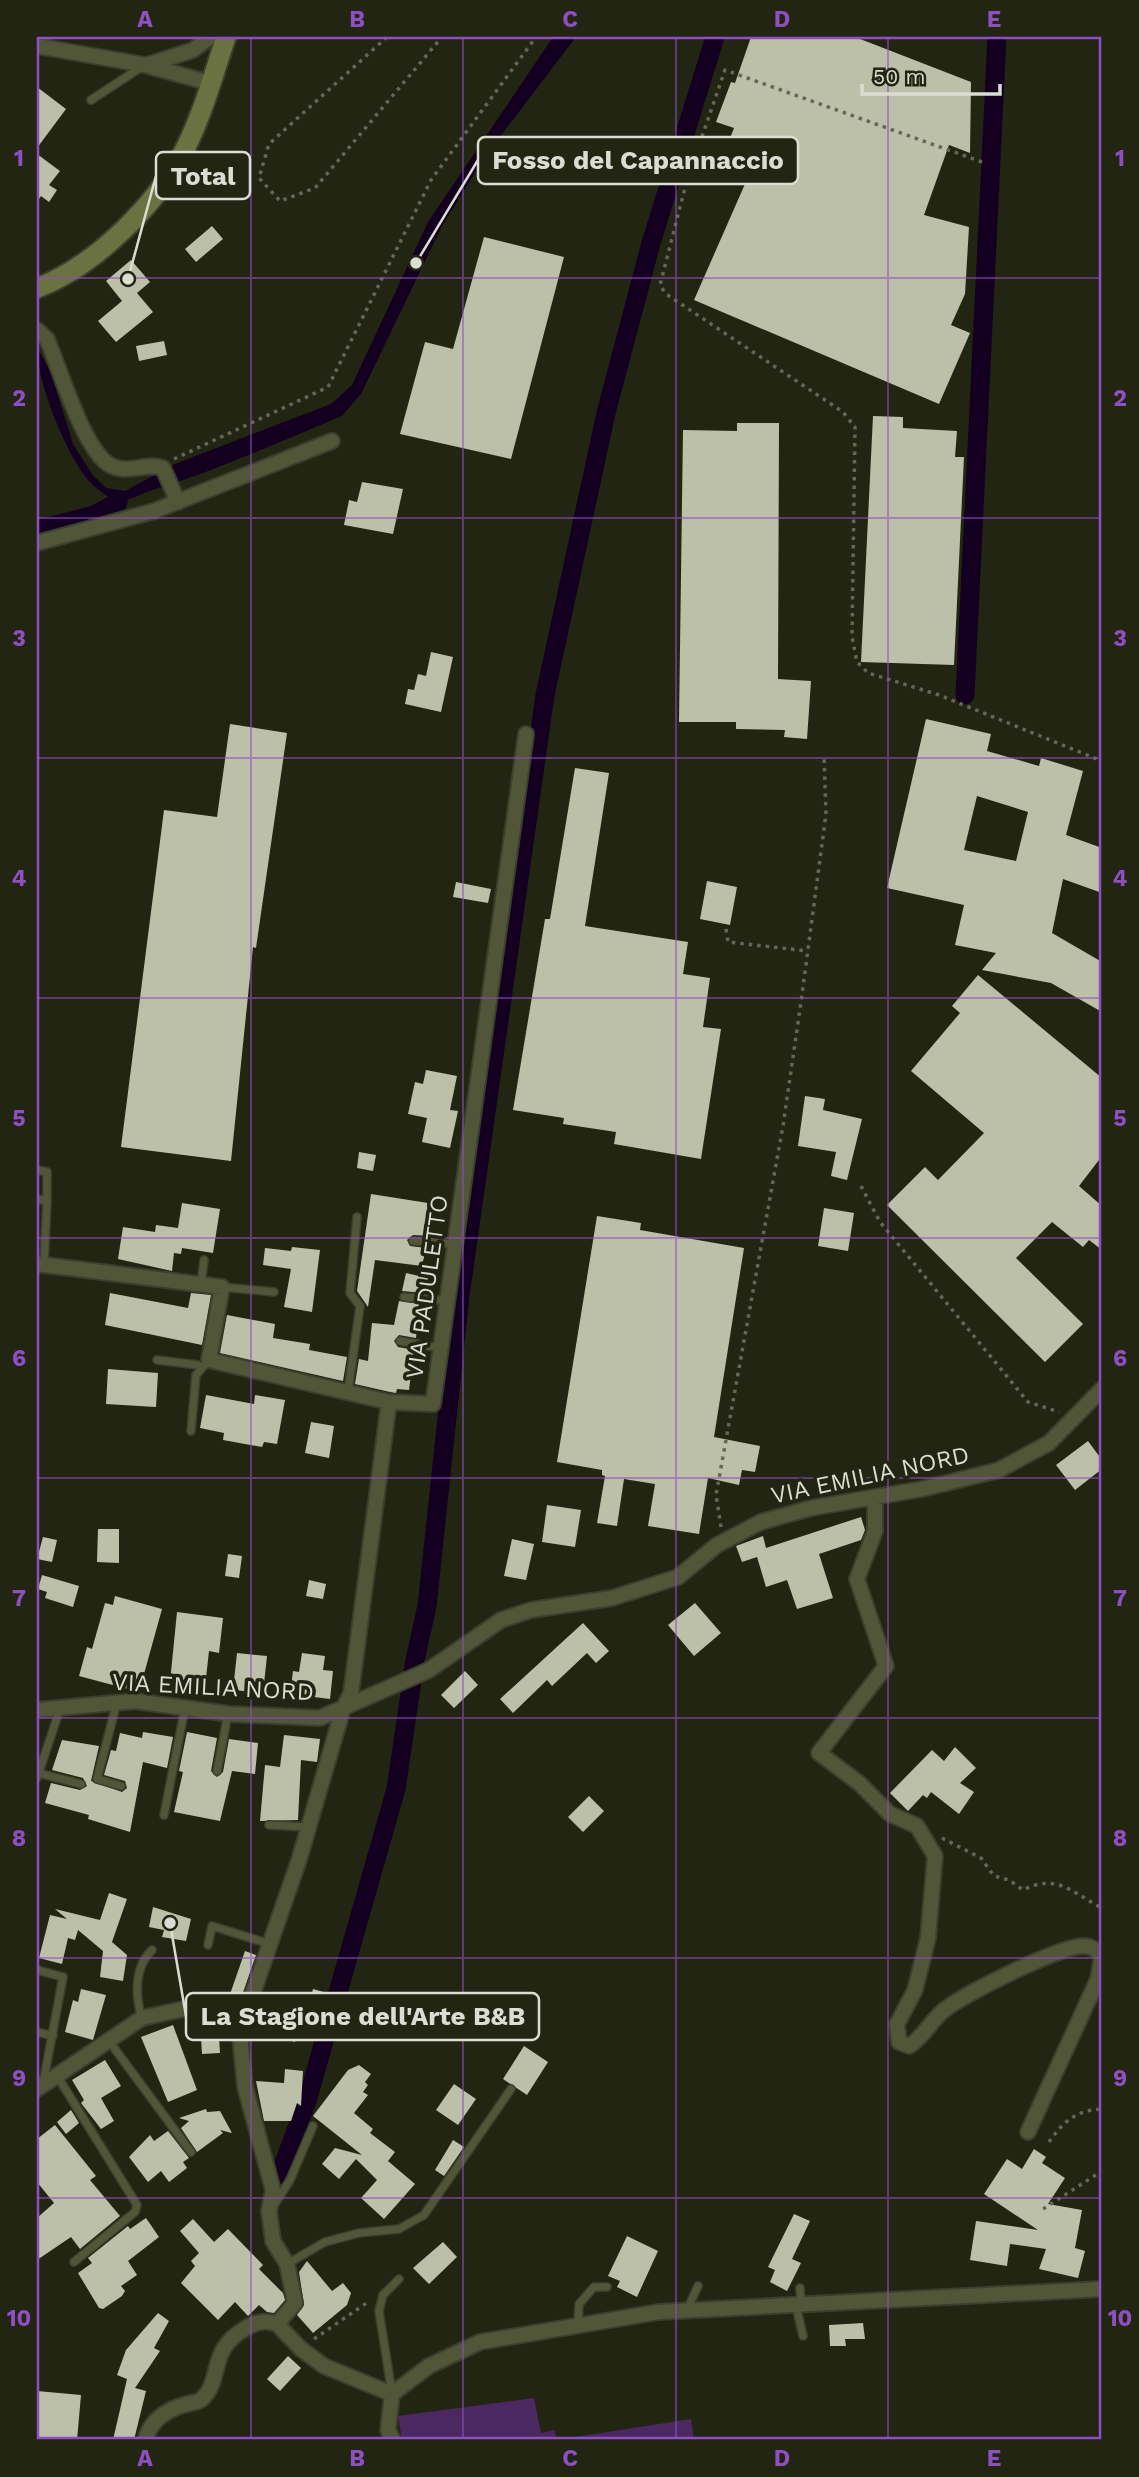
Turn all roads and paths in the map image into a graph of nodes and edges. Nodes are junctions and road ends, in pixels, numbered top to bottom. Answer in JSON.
{"nodes":[{"id":1,"x":210,"y":37,"type":"edge"},
{"id":2,"x":226,"y":37,"type":"edge"},
{"id":3,"x":387,"y":37,"type":"edge"},
{"id":4,"x":442,"y":37,"type":"edge"},
{"id":5,"x":536,"y":37,"type":"edge"},
{"id":6,"x":37,"y":46,"type":"edge"},
{"id":7,"x":145,"y":65,"type":"junction"},
{"id":8,"x":210,"y":83,"type":"junction"},
{"id":9,"x":91,"y":100,"type":"dead end"},
{"id":10,"x":982,"y":162,"type":"dead end"},
{"id":11,"x":37,"y":288,"type":"edge"},
{"id":12,"x":37,"y":330,"type":"edge"},
{"id":13,"x":332,"y":441,"type":"dead end"},
{"id":14,"x":161,"y":467,"type":"junction"},
{"id":15,"x":176,"y":497,"type":"junction"},
{"id":16,"x":37,"y":542,"type":"edge"},
{"id":17,"x":526,"y":734,"type":"dead end"},
{"id":18,"x":824,"y":755,"type":"dead end"},
{"id":19,"x":1102,"y":761,"type":"edge"},
{"id":20,"x":726,"y":929,"type":"dead end"},
{"id":21,"x":808,"y":951,"type":"junction"},
{"id":22,"x":37,"y":1170,"type":"edge"},
{"id":23,"x":861,"y":1186,"type":"dead end"},
{"id":24,"x":37,"y":1199,"type":"edge"},
{"id":25,"x":47,"y":1201,"type":"junction"},
{"id":26,"x":357,"y":1217,"type":"dead end"},
{"id":27,"x":413,"y":1241,"type":"dead end"},
{"id":28,"x":457,"y":1244,"type":"junction"},
{"id":29,"x":204,"y":1261,"type":"dead end"},
{"id":30,"x":41,"y":1265,"type":"edge"},
{"id":31,"x":201,"y":1285,"type":"junction"},
{"id":32,"x":222,"y":1287,"type":"junction"},
{"id":33,"x":274,"y":1292,"type":"dead end"},
{"id":34,"x":404,"y":1297,"type":"dead end"},
{"id":35,"x":449,"y":1301,"type":"junction"},
{"id":36,"x":400,"y":1341,"type":"dead end"},
{"id":37,"x":442,"y":1348,"type":"junction"},
{"id":38,"x":157,"y":1360,"type":"dead end"},
{"id":39,"x":205,"y":1364,"type":"junction"},
{"id":40,"x":348,"y":1392,"type":"junction"},
{"id":41,"x":1101,"y":1395,"type":"edge"},
{"id":42,"x":389,"y":1402,"type":"junction"},
{"id":43,"x":1074,"y":1419,"type":"junction"},
{"id":44,"x":191,"y":1431,"type":"dead end"},
{"id":45,"x":875,"y":1497,"type":"junction"},
{"id":46,"x":725,"y":1541,"type":"junction"},
{"id":47,"x":117,"y":1702,"type":"junction"},
{"id":48,"x":185,"y":1708,"type":"junction"},
{"id":49,"x":60,"y":1709,"type":"junction"},
{"id":50,"x":343,"y":1709,"type":"junction"},
{"id":51,"x":37,"y":1710,"type":"edge"},
{"id":52,"x":229,"y":1714,"type":"junction"},
{"id":53,"x":217,"y":1771,"type":"dead end"},
{"id":54,"x":38,"y":1775,"type":"edge"},
{"id":55,"x":81,"y":1784,"type":"dead end"},
{"id":56,"x":121,"y":1786,"type":"dead end"},
{"id":57,"x":164,"y":1815,"type":"dead end"},
{"id":58,"x":269,"y":1825,"type":"dead end"},
{"id":59,"x":917,"y":1826,"type":"junction"},
{"id":60,"x":309,"y":1827,"type":"junction"},
{"id":61,"x":1102,"y":1908,"type":"edge"},
{"id":62,"x":270,"y":1944,"type":"junction"},
{"id":63,"x":208,"y":1945,"type":"dead end"},
{"id":64,"x":152,"y":1950,"type":"dead end"},
{"id":65,"x":1102,"y":1956,"type":"edge"},
{"id":66,"x":37,"y":1970,"type":"edge"},
{"id":67,"x":245,"y":2016,"type":"junction"},
{"id":68,"x":142,"y":2018,"type":"junction"},
{"id":69,"x":37,"y":2032,"type":"edge"},
{"id":70,"x":53,"y":2036,"type":"junction"},
{"id":71,"x":109,"y":2040,"type":"junction"},
{"id":72,"x":56,"y":2074,"type":"junction"},
{"id":73,"x":40,"y":2086,"type":"edge"},
{"id":74,"x":511,"y":2089,"type":"dead end"},
{"id":75,"x":1102,"y":2109,"type":"edge"},
{"id":76,"x":313,"y":2126,"type":"dead end"},
{"id":77,"x":1028,"y":2132,"type":"dead end"},
{"id":78,"x":1049,"y":2142,"type":"dead end"},
{"id":79,"x":191,"y":2152,"type":"dead end"},
{"id":80,"x":1102,"y":2171,"type":"edge"},
{"id":81,"x":1043,"y":2209,"type":"dead end"},
{"id":82,"x":269,"y":2211,"type":"junction"},
{"id":83,"x":74,"y":2262,"type":"dead end"},
{"id":84,"x":287,"y":2264,"type":"junction"},
{"id":85,"x":399,"y":2280,"type":"dead end"},
{"id":86,"x":698,"y":2286,"type":"dead end"},
{"id":87,"x":607,"y":2287,"type":"dead end"},
{"id":88,"x":800,"y":2288,"type":"dead end"},
{"id":89,"x":1102,"y":2289,"type":"edge"},
{"id":90,"x":383,"y":2295,"type":"junction"},
{"id":91,"x":799,"y":2306,"type":"junction"},
{"id":92,"x":687,"y":2310,"type":"junction"},
{"id":93,"x":277,"y":2323,"type":"junction"},
{"id":94,"x":578,"y":2325,"type":"junction"},
{"id":95,"x":803,"y":2336,"type":"dead end"},
{"id":96,"x":301,"y":2349,"type":"junction"},
{"id":97,"x":392,"y":2394,"type":"junction"},
{"id":98,"x":145,"y":2440,"type":"edge"},
{"id":99,"x":393,"y":2440,"type":"edge"}],
"edges":[{"from":1,"to":7,"type":"street"},
{"from":2,"to":8,"type":"main road"},
{"from":3,"to":4,"type":"path"},
{"from":5,"to":14,"type":"path"},
{"from":6,"to":7,"type":"street"},
{"from":7,"to":8,"type":"street"},
{"from":7,"to":9,"type":"lane"},
{"from":8,"to":11,"type":"main road"},
{"from":10,"to":19,"type":"path"},
{"from":12,"to":14,"type":"street"},
{"from":13,"to":15,"type":"street"},
{"from":14,"to":15,"type":"street"},
{"from":15,"to":16,"type":"street"},
{"from":17,"to":28,"type":"street","name":"VIA PADULETTO"},
{"from":18,"to":21,"type":"path"},
{"from":20,"to":21,"type":"path"},
{"from":21,"to":46,"type":"path"},
{"from":22,"to":25,"type":"lane"},
{"from":23,"to":43,"type":"path"},
{"from":24,"to":25,"type":"lane"},
{"from":25,"to":30,"type":"lane"},
{"from":26,"to":40,"type":"lane"},
{"from":27,"to":28,"type":"lane"},
{"from":28,"to":35,"type":"street","name":"VIA PADULETTO"},
{"from":29,"to":31,"type":"lane"},
{"from":30,"to":31,"type":"street"},
{"from":31,"to":32,"type":"street"},
{"from":32,"to":33,"type":"lane"},
{"from":32,"to":39,"type":"street"},
{"from":34,"to":35,"type":"lane"},
{"from":35,"to":37,"type":"street","name":"VIA PADULETTO"},
{"from":36,"to":37,"type":"lane"},
{"from":37,"to":42,"type":"street","name":"VIA PADULETTO"},
{"from":38,"to":39,"type":"lane"},
{"from":39,"to":40,"type":"street","name":"VIA PADULETTO"},
{"from":39,"to":44,"type":"lane"},
{"from":40,"to":42,"type":"street","name":"VIA PADULETTO"},
{"from":41,"to":43,"type":"street","name":"VIA EMILIA NORD"},
{"from":42,"to":50,"type":"street"},
{"from":43,"to":45,"type":"street","name":"VIA EMILIA NORD"},
{"from":45,"to":46,"type":"street","name":"VIA EMILIA NORD"},
{"from":45,"to":59,"type":"street"},
{"from":46,"to":50,"type":"street","name":"VIA EMILIA NORD"},
{"from":47,"to":48,"type":"street","name":"VIA EMILIA NORD"},
{"from":47,"to":49,"type":"street","name":"VIA EMILIA NORD"},
{"from":47,"to":56,"type":"lane"},
{"from":48,"to":52,"type":"street","name":"VIA EMILIA NORD"},
{"from":48,"to":57,"type":"lane"},
{"from":49,"to":51,"type":"street","name":"VIA EMILIA NORD"},
{"from":49,"to":54,"type":"lane"},
{"from":50,"to":52,"type":"street","name":"VIA EMILIA NORD"},
{"from":50,"to":60,"type":"street"},
{"from":52,"to":53,"type":"lane"},
{"from":54,"to":55,"type":"lane"},
{"from":58,"to":60,"type":"lane"},
{"from":59,"to":61,"type":"path"},
{"from":59,"to":65,"type":"street"},
{"from":60,"to":62,"type":"street"},
{"from":62,"to":63,"type":"lane"},
{"from":62,"to":67,"type":"street"},
{"from":64,"to":68,"type":"lane"},
{"from":65,"to":77,"type":"street"},
{"from":66,"to":70,"type":"lane"},
{"from":67,"to":68,"type":"street"},
{"from":67,"to":82,"type":"street"},
{"from":68,"to":71,"type":"street"},
{"from":69,"to":70,"type":"lane"},
{"from":70,"to":73,"type":"lane"},
{"from":71,"to":72,"type":"street"},
{"from":71,"to":79,"type":"lane"},
{"from":72,"to":73,"type":"street"},
{"from":72,"to":83,"type":"lane"},
{"from":74,"to":84,"type":"lane"},
{"from":75,"to":78,"type":"path"},
{"from":76,"to":82,"type":"lane"},
{"from":80,"to":81,"type":"path"},
{"from":82,"to":84,"type":"street"},
{"from":84,"to":93,"type":"street"},
{"from":85,"to":90,"type":"lane"},
{"from":86,"to":92,"type":"lane"},
{"from":87,"to":94,"type":"lane"},
{"from":88,"to":91,"type":"lane"},
{"from":89,"to":91,"type":"street"},
{"from":90,"to":96,"type":"path"},
{"from":90,"to":97,"type":"lane"},
{"from":91,"to":92,"type":"street"},
{"from":91,"to":95,"type":"lane"},
{"from":92,"to":94,"type":"street"},
{"from":93,"to":96,"type":"street"},
{"from":93,"to":98,"type":"street"},
{"from":94,"to":97,"type":"street"},
{"from":96,"to":97,"type":"street"},
{"from":97,"to":99,"type":"street"}]}
